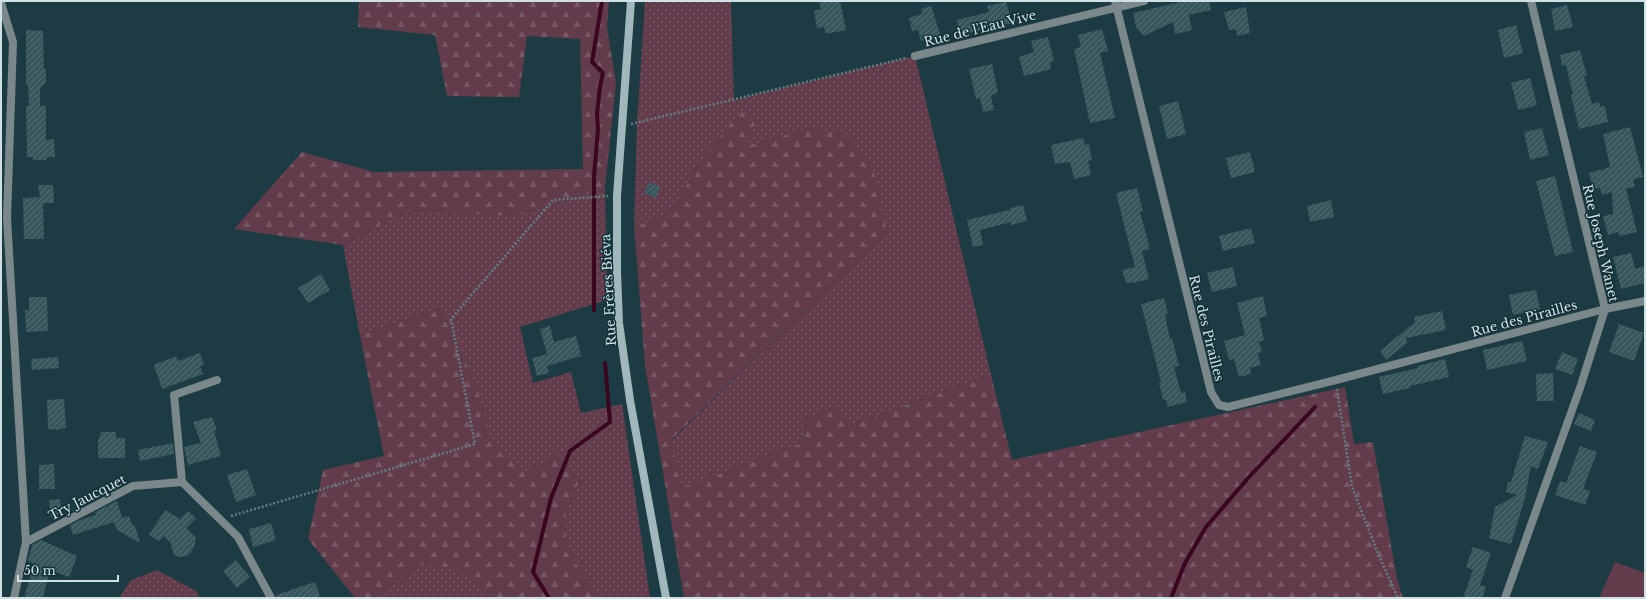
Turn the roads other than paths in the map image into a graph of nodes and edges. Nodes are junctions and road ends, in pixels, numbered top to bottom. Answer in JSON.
{"nodes":[{"id":1,"x":631,"y":1,"type":"edge"},
{"id":2,"x":1144,"y":1,"type":"edge"},
{"id":3,"x":1531,"y":1,"type":"edge"},
{"id":4,"x":1,"y":3,"type":"edge"},
{"id":5,"x":1116,"y":4,"type":"edge"},
{"id":6,"x":915,"y":56,"type":"road end"},
{"id":7,"x":1645,"y":301,"type":"edge"},
{"id":8,"x":1605,"y":309,"type":"junction"},
{"id":9,"x":217,"y":380,"type":"dead end"},
{"id":10,"x":182,"y":482,"type":"junction"},
{"id":11,"x":26,"y":542,"type":"junction"},
{"id":12,"x":14,"y":598,"type":"edge"},
{"id":13,"x":271,"y":598,"type":"edge"},
{"id":14,"x":666,"y":598,"type":"edge"},
{"id":15,"x":1504,"y":598,"type":"edge"}],
"edges":[{"from":1,"to":14,"type":"street","name":"Rue Frères Biéva"},
{"from":2,"to":5,"type":"street","name":"Rue de l'Eau Vive"},
{"from":3,"to":8,"type":"street","name":"Rue Joseph Wanet"},
{"from":4,"to":11,"type":"street"},
{"from":5,"to":6,"type":"street","name":"Rue de l'Eau Vive"},
{"from":5,"to":8,"type":"street","name":"Rue des Pirailles"},
{"from":7,"to":8,"type":"street","name":"Rue des Pirailles"},
{"from":8,"to":15,"type":"street","name":"Rue Joseph Wanet"},
{"from":9,"to":10,"type":"street"},
{"from":10,"to":11,"type":"street","name":"Try Jaucquet"},
{"from":10,"to":13,"type":"street"},
{"from":11,"to":12,"type":"street"}]}
